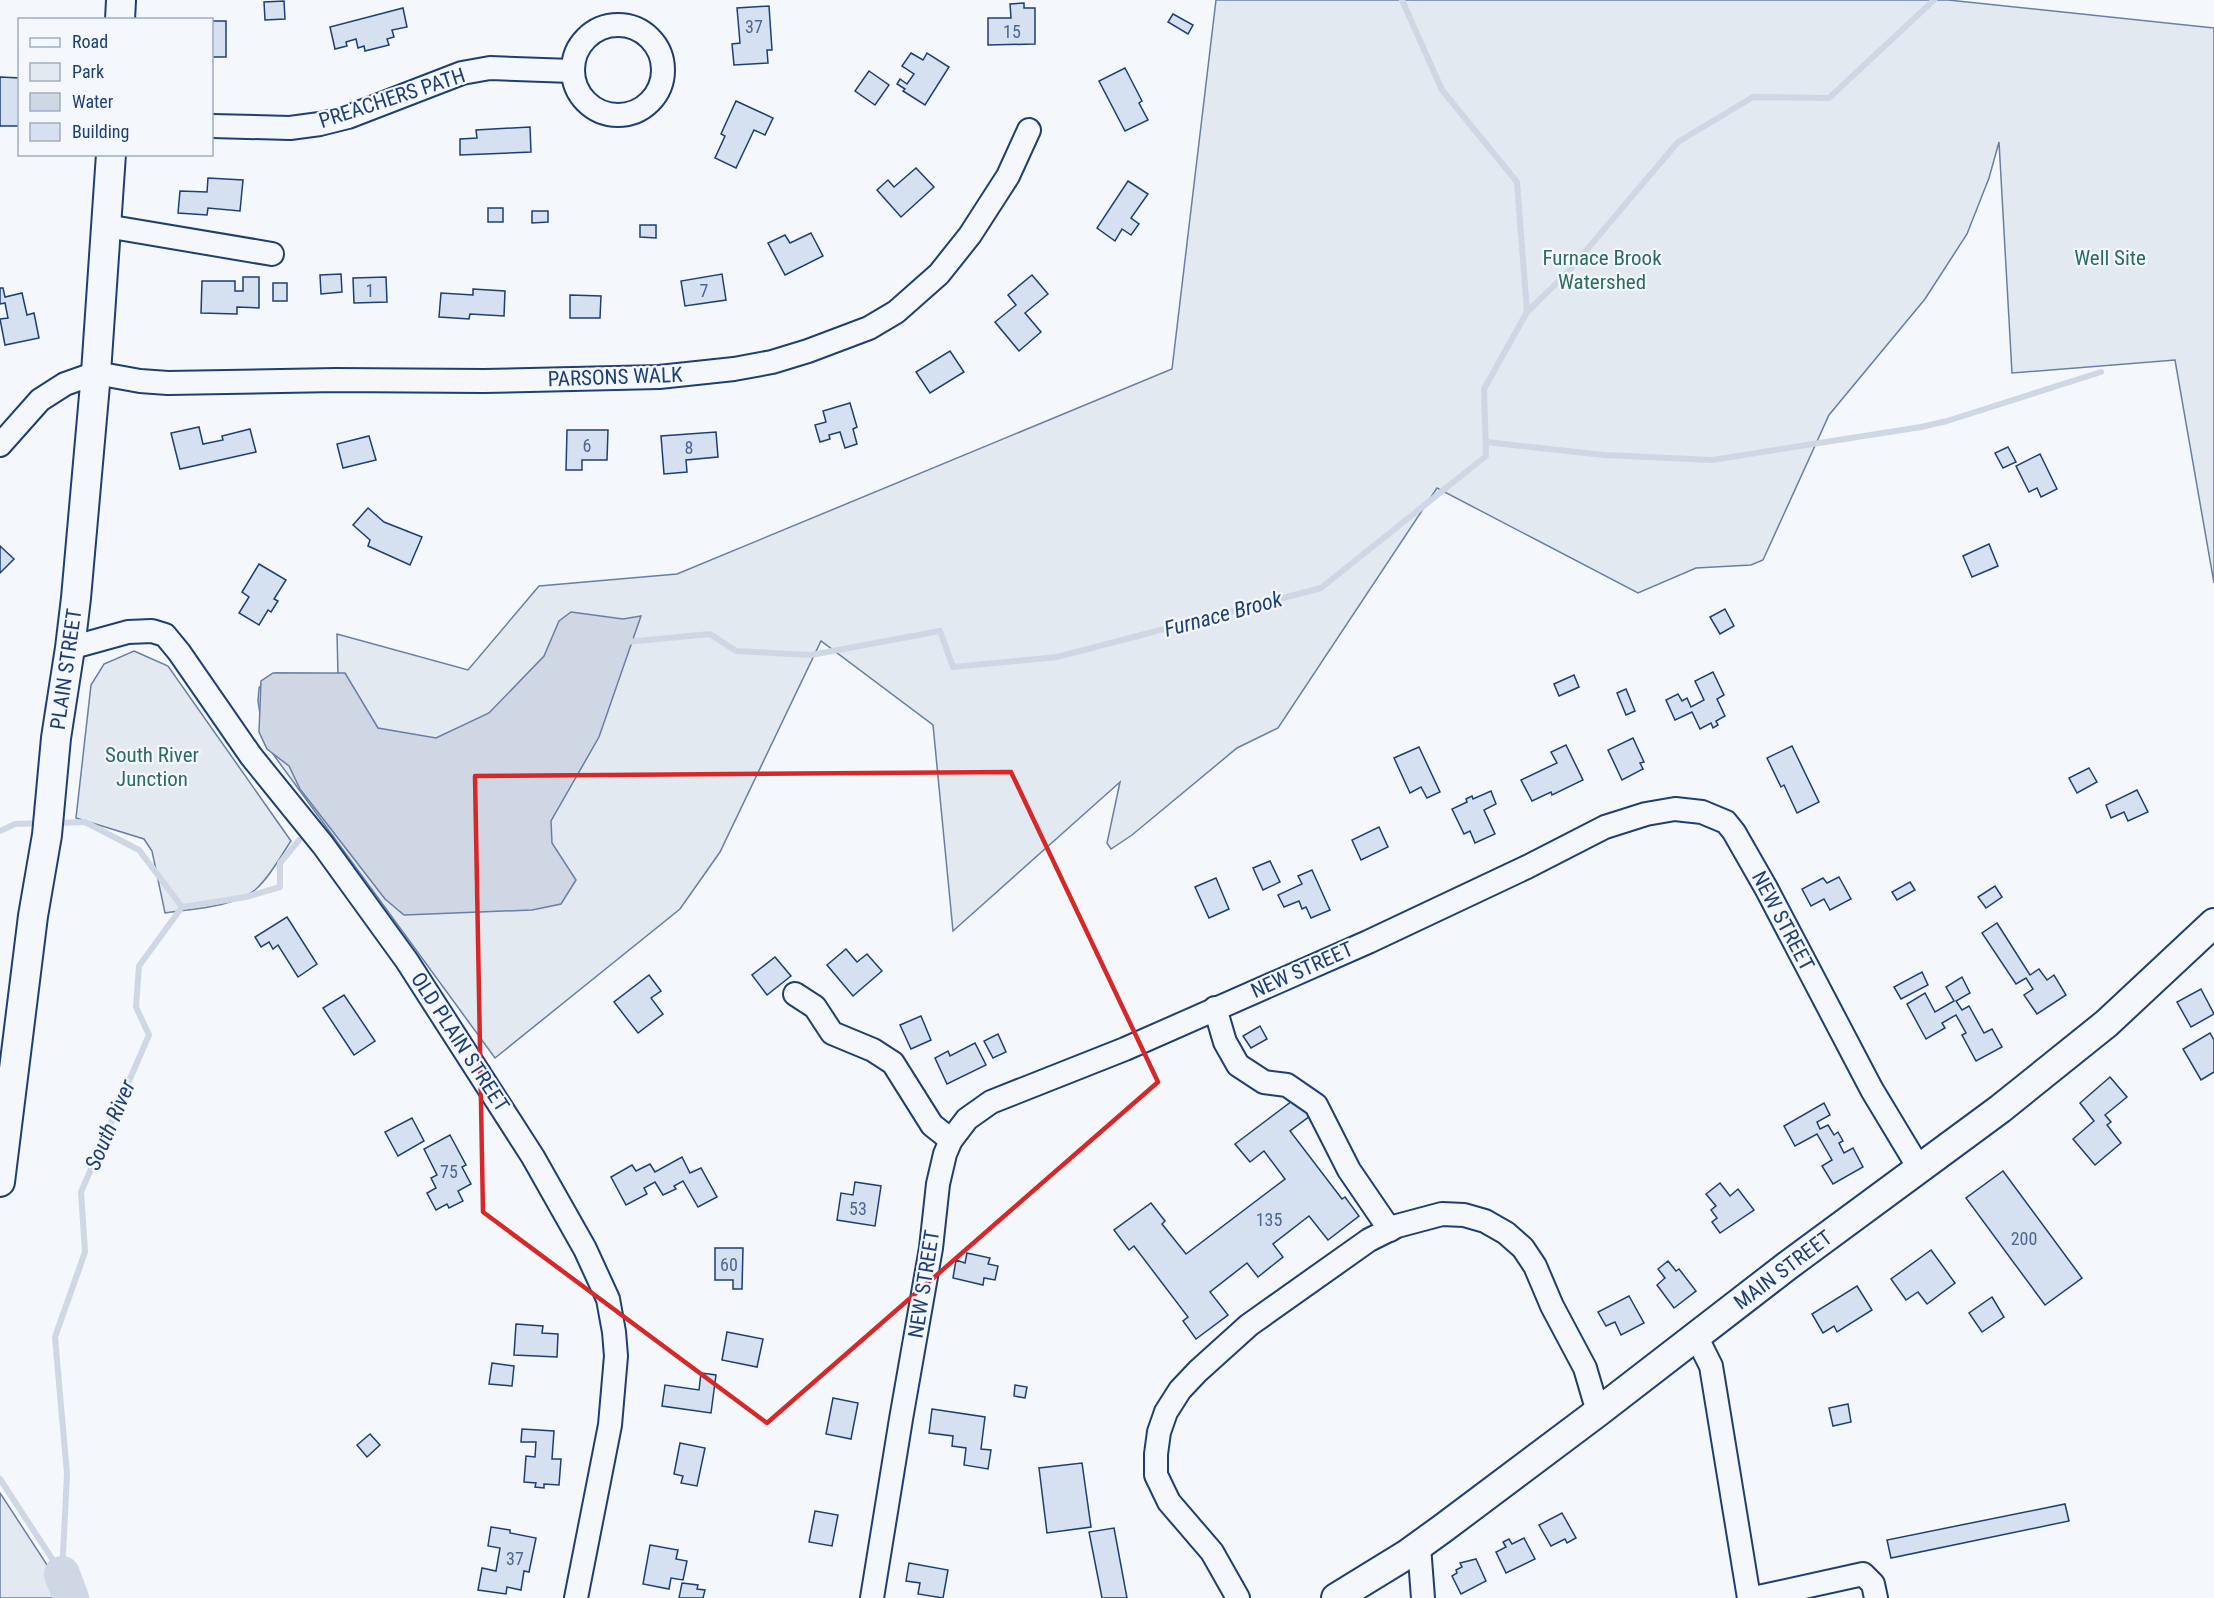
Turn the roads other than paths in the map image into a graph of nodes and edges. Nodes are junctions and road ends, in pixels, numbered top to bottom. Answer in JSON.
{"nodes":[{"id":1,"x":121,"y":0,"type":"edge"},
{"id":2,"x":120,"y":18,"type":"edge"},
{"id":3,"x":572,"y":71,"type":"junction"},
{"id":4,"x":213,"y":126,"type":"edge"},
{"id":5,"x":1029,"y":130,"type":"dead end"},
{"id":6,"x":111,"y":156,"type":"edge"},
{"id":7,"x":106,"y":226,"type":"junction"},
{"id":8,"x":272,"y":254,"type":"dead end"},
{"id":9,"x":96,"y":374,"type":"junction"},
{"id":10,"x":0,"y":446,"type":"edge"},
{"id":11,"x":70,"y":648,"type":"junction"},
{"id":12,"x":2214,"y":923,"type":"edge"},
{"id":13,"x":795,"y":994,"type":"dead end"},
{"id":14,"x":1215,"y":1008,"type":"junction"},
{"id":15,"x":951,"y":1140,"type":"junction"},
{"id":16,"x":1919,"y":1168,"type":"junction"},
{"id":17,"x":0,"y":1182,"type":"edge"},
{"id":18,"x":1390,"y":1230,"type":"junction"},
{"id":19,"x":1696,"y":1336,"type":"junction"},
{"id":20,"x":1599,"y":1412,"type":"junction"},
{"id":21,"x":1419,"y":1546,"type":"junction"},
{"id":22,"x":576,"y":1598,"type":"edge"},
{"id":23,"x":872,"y":1598,"type":"edge"},
{"id":24,"x":1238,"y":1598,"type":"edge"},
{"id":25,"x":1336,"y":1598,"type":"edge"},
{"id":26,"x":1423,"y":1598,"type":"edge"},
{"id":27,"x":1749,"y":1598,"type":"edge"},
{"id":28,"x":1754,"y":1598,"type":"edge"},
{"id":29,"x":1876,"y":1598,"type":"edge"}],
"edges":[{"from":1,"to":2,"type":"main road"},
{"from":3,"to":3,"type":"street"},
{"from":3,"to":4,"type":"street","name":"PREACHERS PATH"},
{"from":5,"to":9,"type":"street","name":"PARSONS WALK"},
{"from":6,"to":7,"type":"main road","name":"PLAIN STREET"},
{"from":7,"to":8,"type":"street"},
{"from":7,"to":9,"type":"main road","name":"PLAIN STREET"},
{"from":9,"to":10,"type":"street"},
{"from":9,"to":11,"type":"main road","name":"PLAIN STREET"},
{"from":11,"to":17,"type":"main road","name":"PLAIN STREET"},
{"from":11,"to":22,"type":"street","name":"OLD PLAIN STREET"},
{"from":12,"to":16,"type":"main road","name":"MAIN STREET"},
{"from":13,"to":15,"type":"street"},
{"from":14,"to":15,"type":"street","name":"NEW STREET"},
{"from":14,"to":16,"type":"street","name":"NEW STREET"},
{"from":14,"to":18,"type":"street"},
{"from":15,"to":23,"type":"street","name":"NEW STREET"},
{"from":16,"to":19,"type":"main road","name":"MAIN STREET"},
{"from":18,"to":20,"type":"street"},
{"from":18,"to":24,"type":"street"},
{"from":19,"to":20,"type":"main road","name":"MAIN STREET"},
{"from":19,"to":27,"type":"street"},
{"from":20,"to":21,"type":"main road","name":"MAIN STREET"},
{"from":21,"to":25,"type":"main road","name":"MAIN STREET"},
{"from":21,"to":26,"type":"street"},
{"from":28,"to":29,"type":"street"}]}
